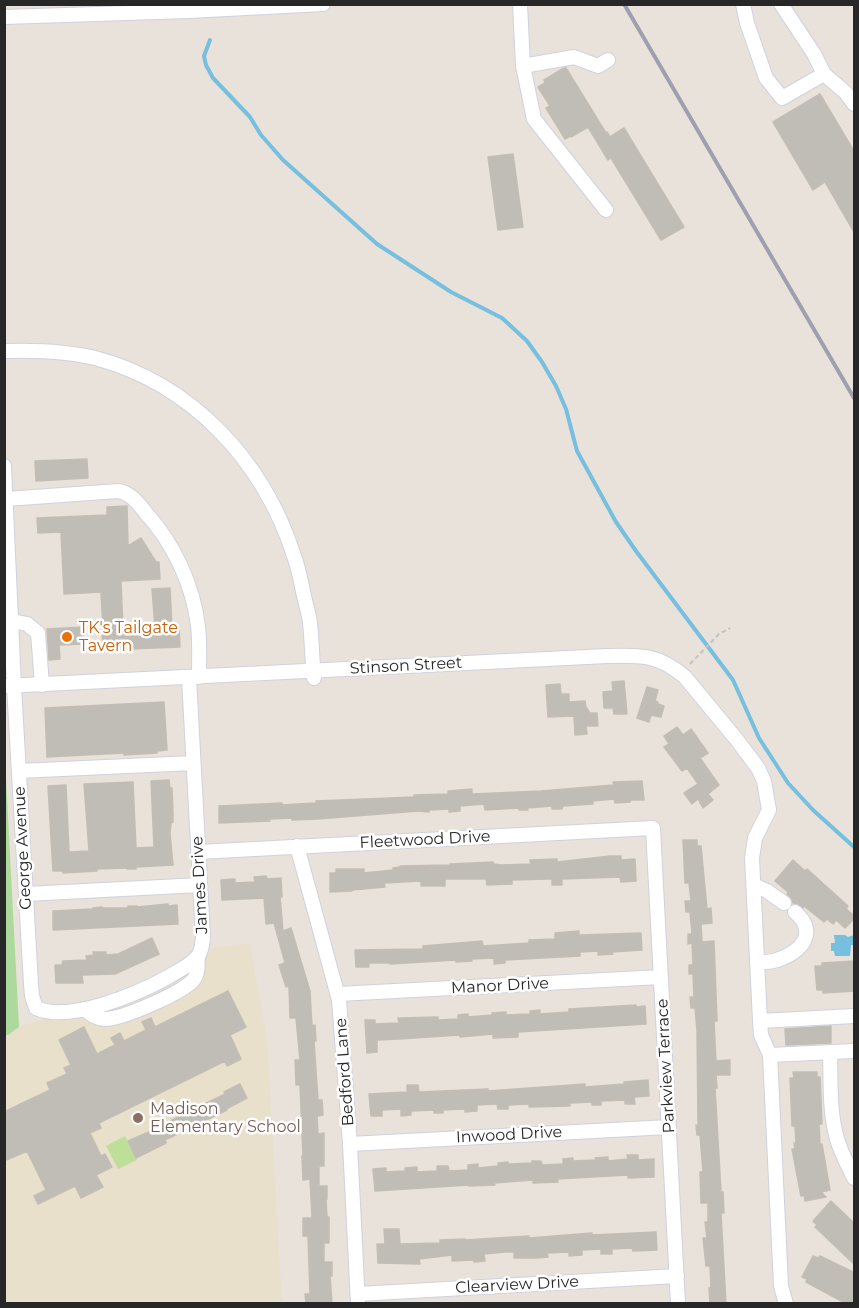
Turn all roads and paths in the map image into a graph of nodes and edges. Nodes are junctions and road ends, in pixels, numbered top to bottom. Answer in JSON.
{"nodes":[{"id":1,"x":323,"y":4,"type":"edge"},
{"id":2,"x":520,"y":4,"type":"edge"},
{"id":3,"x":743,"y":4,"type":"edge"},
{"id":4,"x":781,"y":4,"type":"edge"},
{"id":5,"x":4,"y":17,"type":"edge"},
{"id":6,"x":608,"y":60,"type":"dead end"},
{"id":7,"x":523,"y":66,"type":"junction"},
{"id":8,"x":824,"y":74,"type":"junction"},
{"id":9,"x":855,"y":104,"type":"edge"},
{"id":10,"x":606,"y":210,"type":"dead end"},
{"id":11,"x":4,"y":351,"type":"edge"},
{"id":12,"x":4,"y":466,"type":"edge"},
{"id":13,"x":6,"y":499,"type":"junction"},
{"id":14,"x":12,"y":621,"type":"junction"},
{"id":15,"x":730,"y":628,"type":"dead end"},
{"id":16,"x":39,"y":650,"type":"junction"},
{"id":17,"x":13,"y":652,"type":"junction"},
{"id":18,"x":682,"y":674,"type":"junction"},
{"id":19,"x":314,"y":675,"type":"junction"},
{"id":20,"x":194,"y":678,"type":"junction"},
{"id":21,"x":42,"y":685,"type":"junction"},
{"id":22,"x":10,"y":686,"type":"edge"},
{"id":23,"x":193,"y":763,"type":"junction"},
{"id":24,"x":19,"y":771,"type":"junction"},
{"id":25,"x":653,"y":828,"type":"joint"},
{"id":26,"x":297,"y":846,"type":"junction"},
{"id":27,"x":198,"y":852,"type":"junction"},
{"id":28,"x":200,"y":885,"type":"junction"},
{"id":29,"x":754,"y":885,"type":"junction"},
{"id":30,"x":26,"y":894,"type":"junction"},
{"id":31,"x":757,"y":963,"type":"junction"},
{"id":32,"x":661,"y":977,"type":"junction"},
{"id":33,"x":338,"y":994,"type":"junction"},
{"id":34,"x":42,"y":1011,"type":"joint"},
{"id":35,"x":855,"y":1016,"type":"edge"},
{"id":36,"x":760,"y":1021,"type":"junction"},
{"id":37,"x":855,"y":1051,"type":"edge"},
{"id":38,"x":830,"y":1053,"type":"junction"},
{"id":39,"x":770,"y":1055,"type":"junction"},
{"id":40,"x":669,"y":1126,"type":"junction"},
{"id":41,"x":350,"y":1144,"type":"junction"},
{"id":42,"x":855,"y":1178,"type":"edge"},
{"id":43,"x":677,"y":1276,"type":"junction"},
{"id":44,"x":358,"y":1299,"type":"edge"},
{"id":45,"x":678,"y":1304,"type":"edge"},
{"id":46,"x":786,"y":1304,"type":"edge"}],
"edges":[{"from":1,"to":5,"type":"street"},
{"from":2,"to":7,"type":"street"},
{"from":3,"to":8,"type":"street"},
{"from":4,"to":8,"type":"street"},
{"from":6,"to":7,"type":"street"},
{"from":7,"to":10,"type":"street"},
{"from":8,"to":9,"type":"street"},
{"from":11,"to":19,"type":"street"},
{"from":12,"to":13,"type":"street","name":"George Avenue"},
{"from":13,"to":14,"type":"street","name":"George Avenue"},
{"from":13,"to":20,"type":"street","name":"James Drive"},
{"from":14,"to":16,"type":"street"},
{"from":14,"to":17,"type":"street","name":"George Avenue"},
{"from":15,"to":18,"type":"path"},
{"from":16,"to":17,"type":"street"},
{"from":16,"to":21,"type":"street"},
{"from":17,"to":22,"type":"street","name":"George Avenue"},
{"from":18,"to":19,"type":"street","name":"Stinson Street"},
{"from":18,"to":29,"type":"street","name":"Stinson Street"},
{"from":19,"to":20,"type":"street","name":"Stinson Street"},
{"from":20,"to":21,"type":"street","name":"Stinson Street"},
{"from":20,"to":23,"type":"street","name":"James Drive"},
{"from":21,"to":22,"type":"street","name":"Stinson Street"},
{"from":22,"to":24,"type":"street","name":"George Avenue"},
{"from":23,"to":24,"type":"street"},
{"from":23,"to":27,"type":"street","name":"James Drive"},
{"from":24,"to":30,"type":"street","name":"George Avenue"},
{"from":25,"to":26,"type":"street","name":"Fleetwood Drive"},
{"from":25,"to":32,"type":"street","name":"Parkview Terrace"},
{"from":26,"to":27,"type":"street","name":"Fleetwood Drive"},
{"from":26,"to":33,"type":"street","name":"Bedford Lane"},
{"from":27,"to":28,"type":"street","name":"James Drive"},
{"from":28,"to":30,"type":"street"},
{"from":28,"to":34,"type":"street","name":"James Drive"},
{"from":29,"to":31,"type":"street","name":"Stinson Street"},
{"from":29,"to":31,"type":"street"},
{"from":30,"to":34,"type":"street","name":"George Avenue"},
{"from":31,"to":36,"type":"street","name":"Stinson Street"},
{"from":32,"to":33,"type":"street","name":"Manor Drive"},
{"from":32,"to":40,"type":"street","name":"Parkview Terrace"},
{"from":33,"to":41,"type":"street","name":"Bedford Lane"},
{"from":35,"to":36,"type":"street"},
{"from":36,"to":39,"type":"street","name":"Stinson Street"},
{"from":37,"to":38,"type":"street"},
{"from":38,"to":39,"type":"street"},
{"from":38,"to":42,"type":"street"},
{"from":39,"to":46,"type":"street","name":"Stinson Street"},
{"from":40,"to":41,"type":"street","name":"Inwood Drive"},
{"from":40,"to":43,"type":"street","name":"Parkview Terrace"},
{"from":41,"to":44,"type":"street","name":"Bedford Lane"},
{"from":43,"to":44,"type":"street","name":"Clearview Drive"},
{"from":43,"to":45,"type":"street","name":"Parkview Terrace"}]}
